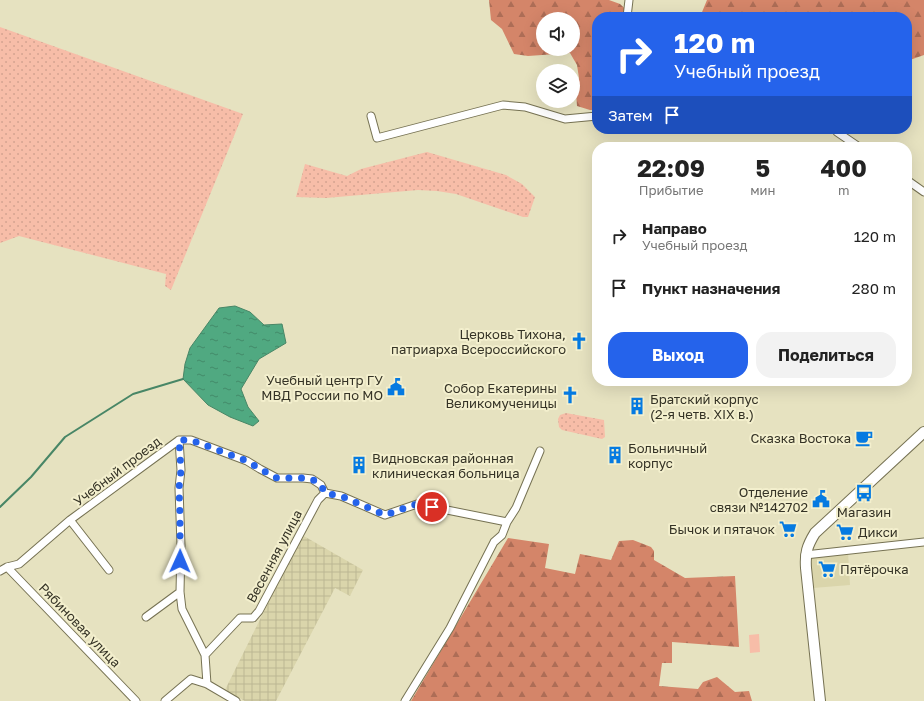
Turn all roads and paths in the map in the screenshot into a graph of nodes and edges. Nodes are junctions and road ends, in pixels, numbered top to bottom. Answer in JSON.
{"nodes":[{"id":1,"x":629,"y":0,"type":"edge"},
{"id":2,"x":628,"y":12,"type":"edge"},
{"id":3,"x":371,"y":116,"type":"dead end"},
{"id":4,"x":592,"y":116,"type":"edge"},
{"id":5,"x":840,"y":134,"type":"edge"},
{"id":6,"x":852,"y":142,"type":"edge"},
{"id":7,"x":912,"y":184,"type":"edge"},
{"id":8,"x":924,"y":192,"type":"edge"},
{"id":9,"x":924,"y":432,"type":"edge"},
{"id":10,"x":179,"y":440,"type":"junction"},
{"id":11,"x":540,"y":451,"type":"dead end"},
{"id":12,"x":325,"y":493,"type":"junction"},
{"id":13,"x":70,"y":520,"type":"junction"},
{"id":14,"x":507,"y":522,"type":"junction"},
{"id":15,"x":924,"y":542,"type":"edge"},
{"id":16,"x":805,"y":555,"type":"junction"},
{"id":17,"x":7,"y":567,"type":"junction"},
{"id":18,"x":110,"y":570,"type":"dead end"},
{"id":19,"x":0,"y":571,"type":"edge"},
{"id":20,"x":180,"y":592,"type":"junction"},
{"id":21,"x":146,"y":617,"type":"dead end"},
{"id":22,"x":205,"y":655,"type":"junction"},
{"id":23,"x":207,"y":684,"type":"junction"},
{"id":24,"x":136,"y":701,"type":"edge"},
{"id":25,"x":165,"y":701,"type":"edge"},
{"id":26,"x":236,"y":701,"type":"edge"},
{"id":27,"x":405,"y":701,"type":"edge"},
{"id":28,"x":820,"y":701,"type":"edge"}],
"edges":[{"from":1,"to":2,"type":"street"},
{"from":3,"to":4,"type":"street"},
{"from":5,"to":6,"type":"street"},
{"from":7,"to":8,"type":"street"},
{"from":9,"to":16,"type":"street"},
{"from":10,"to":12,"type":"street","name":"Учебный проезд"},
{"from":10,"to":13,"type":"street","name":"Учебный проезд"},
{"from":10,"to":20,"type":"street"},
{"from":11,"to":14,"type":"street"},
{"from":12,"to":14,"type":"street"},
{"from":12,"to":22,"type":"street","name":"Весенняя улица"},
{"from":13,"to":17,"type":"street","name":"Учебный проезд"},
{"from":13,"to":18,"type":"street"},
{"from":14,"to":27,"type":"street"},
{"from":15,"to":16,"type":"street"},
{"from":16,"to":28,"type":"street"},
{"from":17,"to":19,"type":"street","name":"Учебный проезд"},
{"from":17,"to":24,"type":"street","name":"Рябиновая улица"},
{"from":20,"to":21,"type":"street"},
{"from":20,"to":22,"type":"street"},
{"from":22,"to":23,"type":"street"},
{"from":23,"to":25,"type":"street"},
{"from":23,"to":26,"type":"street"}]}
